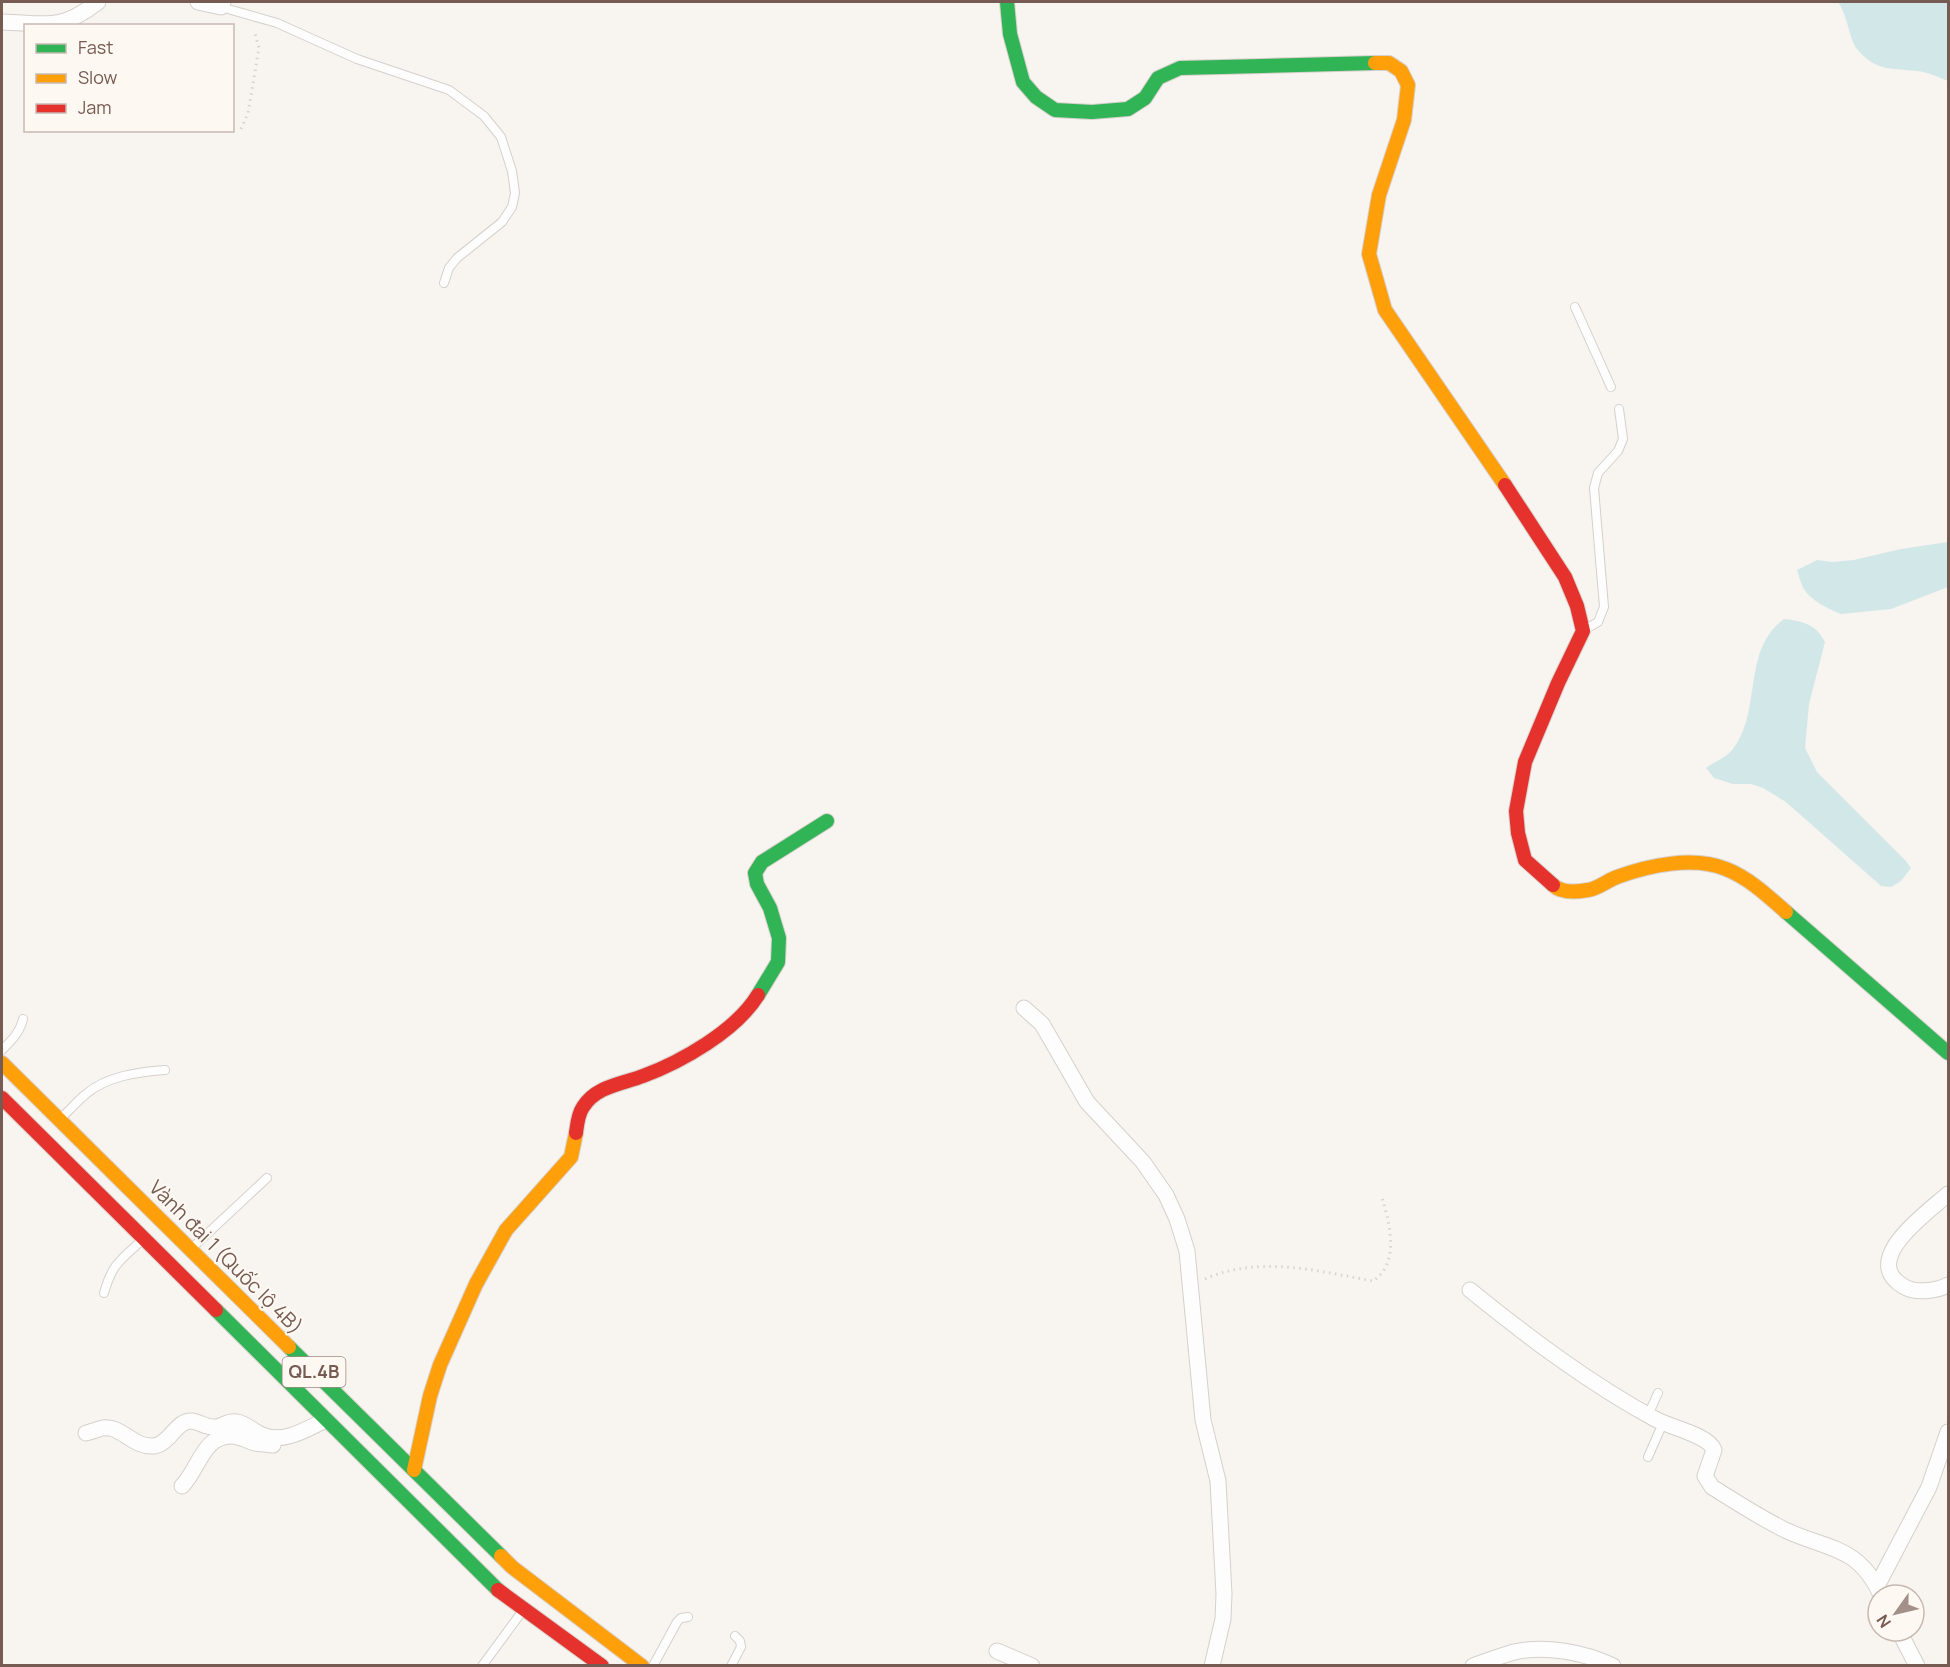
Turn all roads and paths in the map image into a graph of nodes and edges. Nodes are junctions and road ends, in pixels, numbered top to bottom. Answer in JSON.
{"nodes":[{"id":1,"x":98,"y":2,"type":"edge"},
{"id":2,"x":198,"y":2,"type":"edge"},
{"id":3,"x":1007,"y":2,"type":"edge"},
{"id":4,"x":222,"y":4,"type":"edge"},
{"id":5,"x":244,"y":13,"type":"junction"},
{"id":6,"x":2,"y":22,"type":"edge"},
{"id":7,"x":34,"y":24,"type":"edge"},
{"id":8,"x":55,"y":24,"type":"edge"},
{"id":9,"x":241,"y":129,"type":"dead end"},
{"id":10,"x":444,"y":283,"type":"dead end"},
{"id":11,"x":1575,"y":307,"type":"dead end"},
{"id":12,"x":1611,"y":387,"type":"dead end"},
{"id":13,"x":1619,"y":409,"type":"dead end"},
{"id":14,"x":1583,"y":631,"type":"junction"},
{"id":15,"x":827,"y":821,"type":"dead end"},
{"id":16,"x":1024,"y":1008,"type":"dead end"},
{"id":17,"x":23,"y":1019,"type":"dead end"},
{"id":18,"x":2,"y":1050,"type":"edge"},
{"id":19,"x":1948,"y":1053,"type":"edge"},
{"id":20,"x":2,"y":1063,"type":"edge"},
{"id":21,"x":165,"y":1070,"type":"dead end"},
{"id":22,"x":2,"y":1098,"type":"edge"},
{"id":23,"x":59,"y":1120,"type":"junction"},
{"id":24,"x":267,"y":1178,"type":"dead end"},
{"id":25,"x":1948,"y":1194,"type":"edge"},
{"id":26,"x":1382,"y":1198,"type":"dead end"},
{"id":27,"x":143,"y":1239,"type":"junction"},
{"id":28,"x":190,"y":1250,"type":"junction"},
{"id":29,"x":1948,"y":1285,"type":"edge"},
{"id":30,"x":1191,"y":1286,"type":"junction"},
{"id":31,"x":1470,"y":1290,"type":"dead end"},
{"id":32,"x":104,"y":1293,"type":"dead end"},
{"id":33,"x":1658,"y":1393,"type":"dead end"},
{"id":34,"x":1648,"y":1415,"type":"junction"},
{"id":35,"x":329,"y":1423,"type":"junction"},
{"id":36,"x":1663,"y":1423,"type":"junction"},
{"id":37,"x":1948,"y":1432,"type":"edge"},
{"id":38,"x":86,"y":1433,"type":"dead end"},
{"id":39,"x":1648,"y":1457,"type":"dead end"},
{"id":40,"x":414,"y":1470,"type":"junction"},
{"id":41,"x":182,"y":1486,"type":"dead end"},
{"id":42,"x":1874,"y":1583,"type":"edge"},
{"id":43,"x":1883,"y":1583,"type":"edge"},
{"id":44,"x":532,"y":1598,"type":"junction"},
{"id":45,"x":688,"y":1617,"type":"dead end"},
{"id":46,"x":735,"y":1636,"type":"dead end"},
{"id":47,"x":1905,"y":1643,"type":"edge"},
{"id":48,"x":997,"y":1651,"type":"dead end"},
{"id":49,"x":482,"y":1665,"type":"edge"},
{"id":50,"x":602,"y":1665,"type":"edge"},
{"id":51,"x":642,"y":1665,"type":"edge"},
{"id":52,"x":653,"y":1665,"type":"edge"},
{"id":53,"x":731,"y":1665,"type":"edge"},
{"id":54,"x":1032,"y":1665,"type":"edge"},
{"id":55,"x":1212,"y":1665,"type":"edge"},
{"id":56,"x":1473,"y":1665,"type":"edge"},
{"id":57,"x":1613,"y":1665,"type":"edge"},
{"id":58,"x":1917,"y":1665,"type":"edge"}],
"edges":[{"from":1,"to":8,"type":"street"},
{"from":2,"to":4,"type":"street"},
{"from":3,"to":14,"type":"main road"},
{"from":4,"to":5,"type":"lane"},
{"from":5,"to":9,"type":"path"},
{"from":5,"to":10,"type":"lane"},
{"from":6,"to":7,"type":"street"},
{"from":11,"to":12,"type":"lane"},
{"from":13,"to":14,"type":"lane"},
{"from":14,"to":19,"type":"main road"},
{"from":15,"to":40,"type":"main road"},
{"from":16,"to":30,"type":"street"},
{"from":17,"to":18,"type":"lane"},
{"from":20,"to":23,"type":"main road","name":"Vành đai 1 (Quốc lộ 4B)","number":"QL.4B"},
{"from":21,"to":23,"type":"lane"},
{"from":22,"to":27,"type":"main road","name":"Vành đai 1 (Quốc lộ 4B)","number":"QL.4B"},
{"from":23,"to":28,"type":"main road","name":"Vành đai 1 (Quốc lộ 4B)","number":"QL.4B"},
{"from":24,"to":28,"type":"lane"},
{"from":25,"to":29,"type":"street"},
{"from":26,"to":30,"type":"path"},
{"from":27,"to":32,"type":"lane"},
{"from":27,"to":35,"type":"main road","name":"Vành đai 1 (Quốc lộ 4B)","number":"QL.4B"},
{"from":28,"to":40,"type":"main road","name":"Vành đai 1 (Quốc lộ 4B)","number":"QL.4B"},
{"from":30,"to":55,"type":"street"},
{"from":31,"to":34,"type":"street"},
{"from":33,"to":34,"type":"lane"},
{"from":34,"to":36,"type":"street"},
{"from":35,"to":38,"type":"street"},
{"from":35,"to":41,"type":"street"},
{"from":35,"to":44,"type":"main road","name":"Vành đai 1 (Quốc lộ 4B)","number":"QL.4B"},
{"from":36,"to":39,"type":"lane"},
{"from":36,"to":42,"type":"street"},
{"from":37,"to":43,"type":"street"},
{"from":40,"to":44,"type":"main road","name":"Vành đai 1 (Quốc lộ 4B)","number":"QL.4B"},
{"from":44,"to":49,"type":"lane"},
{"from":44,"to":50,"type":"main road","name":"Vành đai 1 (Quốc lộ 4B)","number":"QL.4B"},
{"from":44,"to":51,"type":"main road","name":"Vành đai 1 (Quốc lộ 4B)","number":"QL.4B"},
{"from":45,"to":52,"type":"lane"},
{"from":46,"to":53,"type":"lane"},
{"from":47,"to":58,"type":"street"},
{"from":48,"to":54,"type":"street"},
{"from":56,"to":57,"type":"street"}]}
